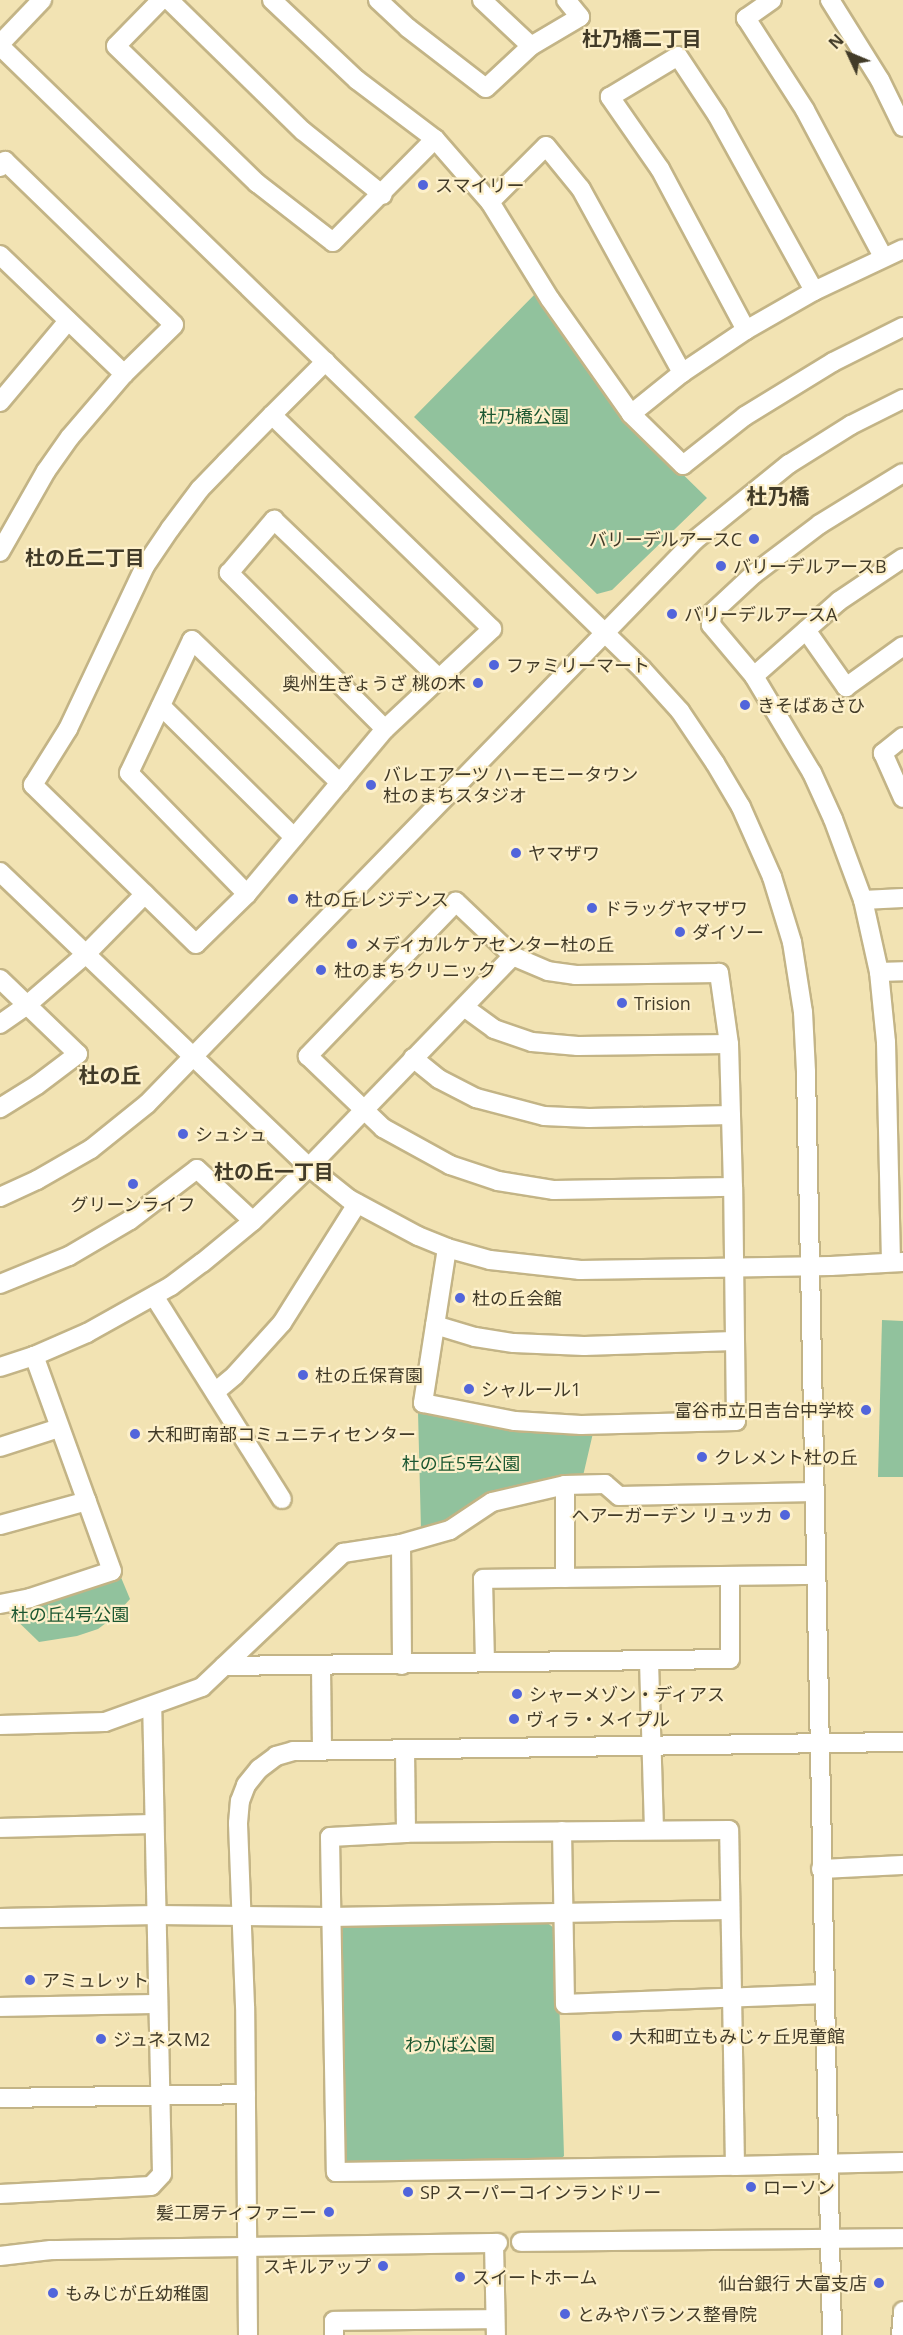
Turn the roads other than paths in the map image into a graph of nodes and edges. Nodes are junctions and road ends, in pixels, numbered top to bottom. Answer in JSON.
{"nodes":[{"id":1,"x":42,"y":0,"type":"edge"},
{"id":2,"x":161,"y":0,"type":"edge"},
{"id":3,"x":169,"y":0,"type":"edge"},
{"id":4,"x":272,"y":0,"type":"edge"},
{"id":5,"x":378,"y":0,"type":"edge"},
{"id":6,"x":482,"y":0,"type":"edge"},
{"id":7,"x":566,"y":0,"type":"edge"},
{"id":8,"x":772,"y":0,"type":"edge"},
{"id":9,"x":830,"y":0,"type":"edge"},
{"id":10,"x":0,"y":45,"type":"edge"},
{"id":11,"x":531,"y":46,"type":"junction"},
{"id":12,"x":903,"y":127,"type":"edge"},
{"id":13,"x":435,"y":139,"type":"junction"},
{"id":14,"x":0,"y":167,"type":"edge"},
{"id":15,"x":383,"y":195,"type":"junction"},
{"id":16,"x":490,"y":202,"type":"junction"},
{"id":17,"x":903,"y":249,"type":"edge"},
{"id":18,"x":883,"y":257,"type":"junction"},
{"id":19,"x":3,"y":265,"type":"edge"},
{"id":20,"x":814,"y":291,"type":"junction"},
{"id":21,"x":68,"y":321,"type":"junction"},
{"id":22,"x":903,"y":327,"type":"edge"},
{"id":23,"x":746,"y":330,"type":"junction"},
{"id":24,"x":326,"y":361,"type":"junction"},
{"id":25,"x":682,"y":373,"type":"junction"},
{"id":26,"x":124,"y":374,"type":"junction"},
{"id":27,"x":903,"y":399,"type":"edge"},
{"id":28,"x":0,"y":402,"type":"edge"},
{"id":29,"x":631,"y":414,"type":"junction"},
{"id":30,"x":272,"y":416,"type":"junction"},
{"id":31,"x":903,"y":473,"type":"edge"},
{"id":32,"x":0,"y":552,"type":"edge"},
{"id":33,"x":903,"y":558,"type":"edge"},
{"id":34,"x":806,"y":630,"type":"junction"},
{"id":35,"x":604,"y":632,"type":"junction"},
{"id":36,"x":903,"y":646,"type":"edge"},
{"id":37,"x":754,"y":676,"type":"junction"},
{"id":38,"x":439,"y":678,"type":"junction"},
{"id":39,"x":161,"y":706,"type":"junction"},
{"id":40,"x":385,"y":729,"type":"junction"},
{"id":41,"x":903,"y":737,"type":"edge"},
{"id":42,"x":340,"y":783,"type":"junction"},
{"id":43,"x":903,"y":798,"type":"edge"},
{"id":44,"x":294,"y":837,"type":"junction"},
{"id":45,"x":0,"y":872,"type":"edge"},
{"id":46,"x":145,"y":894,"type":"junction"},
{"id":47,"x":247,"y":894,"type":"junction"},
{"id":48,"x":903,"y":898,"type":"edge"},
{"id":49,"x":863,"y":900,"type":"junction"},
{"id":50,"x":86,"y":954,"type":"junction"},
{"id":51,"x":513,"y":956,"type":"junction"},
{"id":52,"x":903,"y":971,"type":"edge"},
{"id":53,"x":879,"y":972,"type":"junction"},
{"id":54,"x":0,"y":979,"type":"edge"},
{"id":55,"x":27,"y":1005,"type":"junction"},
{"id":56,"x":464,"y":1007,"type":"junction"},
{"id":57,"x":0,"y":1024,"type":"edge"},
{"id":58,"x":894,"y":1041,"type":"edge"},
{"id":59,"x":729,"y":1044,"type":"junction"},
{"id":60,"x":193,"y":1058,"type":"junction"},
{"id":61,"x":413,"y":1058,"type":"junction"},
{"id":62,"x":0,"y":1107,"type":"edge"},
{"id":63,"x":363,"y":1110,"type":"junction"},
{"id":64,"x":896,"y":1113,"type":"edge"},
{"id":65,"x":731,"y":1115,"type":"junction"},
{"id":66,"x":309,"y":1167,"type":"junction"},
{"id":67,"x":896,"y":1186,"type":"edge"},
{"id":68,"x":733,"y":1187,"type":"junction"},
{"id":69,"x":0,"y":1197,"type":"edge"},
{"id":70,"x":357,"y":1204,"type":"junction"},
{"id":71,"x":253,"y":1221,"type":"junction"},
{"id":72,"x":447,"y":1248,"type":"junction"},
{"id":73,"x":897,"y":1262,"type":"edge"},
{"id":74,"x":734,"y":1266,"type":"junction"},
{"id":75,"x":811,"y":1267,"type":"junction"},
{"id":76,"x":0,"y":1284,"type":"edge"},
{"id":77,"x":154,"y":1296,"type":"junction"},
{"id":78,"x":435,"y":1325,"type":"junction"},
{"id":79,"x":734,"y":1341,"type":"junction"},
{"id":80,"x":34,"y":1356,"type":"junction"},
{"id":81,"x":0,"y":1367,"type":"edge"},
{"id":82,"x":214,"y":1392,"type":"junction"},
{"id":83,"x":59,"y":1428,"type":"junction"},
{"id":84,"x":0,"y":1447,"type":"edge"},
{"id":85,"x":565,"y":1485,"type":"junction"},
{"id":86,"x":815,"y":1492,"type":"junction"},
{"id":87,"x":282,"y":1500,"type":"dead end"},
{"id":88,"x":87,"y":1501,"type":"junction"},
{"id":89,"x":0,"y":1525,"type":"edge"},
{"id":90,"x":401,"y":1544,"type":"junction"},
{"id":91,"x":815,"y":1575,"type":"junction"},
{"id":92,"x":730,"y":1577,"type":"junction"},
{"id":93,"x":565,"y":1578,"type":"junction"},
{"id":94,"x":0,"y":1604,"type":"edge"},
{"id":95,"x":649,"y":1661,"type":"junction"},
{"id":96,"x":485,"y":1662,"type":"junction"},
{"id":97,"x":402,"y":1665,"type":"junction"},
{"id":98,"x":224,"y":1666,"type":"junction"},
{"id":99,"x":321,"y":1667,"type":"junction"},
{"id":100,"x":152,"y":1707,"type":"junction"},
{"id":101,"x":0,"y":1725,"type":"edge"},
{"id":102,"x":903,"y":1742,"type":"edge"},
{"id":103,"x":818,"y":1744,"type":"junction"},
{"id":104,"x":651,"y":1747,"type":"junction"},
{"id":105,"x":405,"y":1749,"type":"junction"},
{"id":106,"x":322,"y":1751,"type":"junction"},
{"id":107,"x":153,"y":1824,"type":"junction"},
{"id":108,"x":0,"y":1828,"type":"edge"},
{"id":109,"x":654,"y":1829,"type":"junction"},
{"id":110,"x":562,"y":1831,"type":"junction"},
{"id":111,"x":406,"y":1833,"type":"junction"},
{"id":112,"x":903,"y":1865,"type":"edge"},
{"id":113,"x":821,"y":1869,"type":"junction"},
{"id":114,"x":729,"y":1910,"type":"junction"},
{"id":115,"x":563,"y":1913,"type":"junction"},
{"id":116,"x":157,"y":1915,"type":"junction"},
{"id":117,"x":242,"y":1917,"type":"junction"},
{"id":118,"x":330,"y":1917,"type":"junction"},
{"id":119,"x":0,"y":1918,"type":"edge"},
{"id":120,"x":824,"y":1995,"type":"junction"},
{"id":121,"x":731,"y":1998,"type":"junction"},
{"id":122,"x":157,"y":2004,"type":"junction"},
{"id":123,"x":0,"y":2007,"type":"edge"},
{"id":124,"x":246,"y":2094,"type":"junction"},
{"id":125,"x":159,"y":2095,"type":"junction"},
{"id":126,"x":0,"y":2098,"type":"edge"},
{"id":127,"x":903,"y":2162,"type":"edge"},
{"id":128,"x":827,"y":2164,"type":"junction"},
{"id":129,"x":735,"y":2166,"type":"junction"},
{"id":130,"x":0,"y":2194,"type":"edge"},
{"id":131,"x":903,"y":2238,"type":"edge"},
{"id":132,"x":829,"y":2240,"type":"junction"},
{"id":133,"x":521,"y":2242,"type":"dead end"},
{"id":134,"x":247,"y":2248,"type":"junction"},
{"id":135,"x":0,"y":2256,"type":"edge"},
{"id":136,"x":903,"y":2311,"type":"edge"},
{"id":137,"x":416,"y":2327,"type":"edge"},
{"id":138,"x":496,"y":2327,"type":"edge"},
{"id":139,"x":248,"y":2335,"type":"edge"},
{"id":140,"x":334,"y":2335,"type":"edge"},
{"id":141,"x":832,"y":2335,"type":"edge"},
{"id":142,"x":902,"y":2335,"type":"edge"}],
"edges":[{"from":1,"to":10,"type":"street"},
{"from":2,"to":15,"type":"street"},
{"from":3,"to":15,"type":"street"},
{"from":4,"to":13,"type":"street"},
{"from":5,"to":11,"type":"street"},
{"from":6,"to":11,"type":"street"},
{"from":7,"to":11,"type":"street"},
{"from":8,"to":18,"type":"street"},
{"from":9,"to":12,"type":"street"},
{"from":10,"to":24,"type":"street"},
{"from":13,"to":15,"type":"street"},
{"from":13,"to":16,"type":"street"},
{"from":14,"to":26,"type":"street"},
{"from":16,"to":25,"type":"street"},
{"from":16,"to":29,"type":"street"},
{"from":17,"to":18,"type":"street"},
{"from":18,"to":20,"type":"street"},
{"from":19,"to":21,"type":"street"},
{"from":20,"to":23,"type":"street"},
{"from":20,"to":23,"type":"street"},
{"from":21,"to":26,"type":"street"},
{"from":21,"to":28,"type":"street"},
{"from":22,"to":29,"type":"street"},
{"from":23,"to":25,"type":"street"},
{"from":24,"to":30,"type":"street"},
{"from":24,"to":35,"type":"street"},
{"from":25,"to":29,"type":"street"},
{"from":26,"to":32,"type":"street"},
{"from":27,"to":35,"type":"street"},
{"from":30,"to":38,"type":"street"},
{"from":30,"to":46,"type":"street"},
{"from":31,"to":37,"type":"street"},
{"from":33,"to":34,"type":"street"},
{"from":34,"to":36,"type":"street"},
{"from":34,"to":37,"type":"street"},
{"from":35,"to":60,"type":"street"},
{"from":35,"to":75,"type":"street"},
{"from":37,"to":49,"type":"street"},
{"from":38,"to":40,"type":"street"},
{"from":38,"to":40,"type":"street"},
{"from":39,"to":42,"type":"street"},
{"from":39,"to":44,"type":"street"},
{"from":39,"to":47,"type":"street"},
{"from":40,"to":42,"type":"street"},
{"from":41,"to":43,"type":"street"},
{"from":42,"to":44,"type":"street"},
{"from":44,"to":47,"type":"street"},
{"from":45,"to":50,"type":"street"},
{"from":46,"to":47,"type":"street"},
{"from":46,"to":50,"type":"street"},
{"from":48,"to":49,"type":"street"},
{"from":49,"to":53,"type":"street"},
{"from":50,"to":55,"type":"street"},
{"from":50,"to":60,"type":"street"},
{"from":51,"to":56,"type":"street"},
{"from":51,"to":59,"type":"street"},
{"from":51,"to":63,"type":"street"},
{"from":52,"to":53,"type":"street"},
{"from":53,"to":58,"type":"street"},
{"from":54,"to":55,"type":"street"},
{"from":55,"to":57,"type":"street"},
{"from":55,"to":62,"type":"street"},
{"from":56,"to":59,"type":"street"},
{"from":56,"to":61,"type":"street"},
{"from":58,"to":64,"type":"street"},
{"from":59,"to":65,"type":"street"},
{"from":60,"to":66,"type":"street"},
{"from":60,"to":69,"type":"street"},
{"from":61,"to":63,"type":"street"},
{"from":61,"to":65,"type":"street"},
{"from":63,"to":66,"type":"street"},
{"from":63,"to":68,"type":"street"},
{"from":64,"to":67,"type":"street"},
{"from":65,"to":68,"type":"street"},
{"from":66,"to":70,"type":"street"},
{"from":66,"to":71,"type":"street"},
{"from":67,"to":73,"type":"street"},
{"from":68,"to":74,"type":"street"},
{"from":70,"to":72,"type":"street"},
{"from":70,"to":82,"type":"street"},
{"from":71,"to":76,"type":"street"},
{"from":71,"to":77,"type":"street"},
{"from":72,"to":74,"type":"street"},
{"from":72,"to":78,"type":"street"},
{"from":73,"to":75,"type":"street"},
{"from":74,"to":75,"type":"street"},
{"from":74,"to":79,"type":"street"},
{"from":75,"to":86,"type":"street"},
{"from":77,"to":80,"type":"street"},
{"from":77,"to":82,"type":"street"},
{"from":78,"to":79,"type":"street"},
{"from":78,"to":79,"type":"street"},
{"from":80,"to":81,"type":"street"},
{"from":80,"to":83,"type":"street"},
{"from":82,"to":87,"type":"street"},
{"from":83,"to":84,"type":"street"},
{"from":83,"to":88,"type":"street"},
{"from":85,"to":86,"type":"street"},
{"from":85,"to":90,"type":"street"},
{"from":85,"to":93,"type":"street"},
{"from":86,"to":91,"type":"street"},
{"from":88,"to":89,"type":"street"},
{"from":88,"to":94,"type":"street"},
{"from":90,"to":97,"type":"street"},
{"from":90,"to":98,"type":"street"},
{"from":91,"to":92,"type":"street"},
{"from":91,"to":103,"type":"street"},
{"from":92,"to":93,"type":"street"},
{"from":92,"to":95,"type":"street"},
{"from":93,"to":96,"type":"street"},
{"from":95,"to":96,"type":"street"},
{"from":95,"to":104,"type":"street"},
{"from":96,"to":97,"type":"street"},
{"from":97,"to":99,"type":"street"},
{"from":98,"to":99,"type":"street"},
{"from":98,"to":100,"type":"street"},
{"from":99,"to":106,"type":"street"},
{"from":100,"to":101,"type":"street"},
{"from":100,"to":107,"type":"street"},
{"from":102,"to":103,"type":"street"},
{"from":103,"to":104,"type":"street"},
{"from":103,"to":113,"type":"street"},
{"from":104,"to":105,"type":"street"},
{"from":104,"to":109,"type":"street"},
{"from":105,"to":106,"type":"street"},
{"from":105,"to":111,"type":"street"},
{"from":106,"to":117,"type":"street"},
{"from":107,"to":108,"type":"street"},
{"from":107,"to":116,"type":"street"},
{"from":109,"to":110,"type":"street"},
{"from":109,"to":114,"type":"street"},
{"from":110,"to":111,"type":"street"},
{"from":110,"to":115,"type":"street"},
{"from":111,"to":118,"type":"street"},
{"from":112,"to":113,"type":"street"},
{"from":113,"to":120,"type":"street"},
{"from":114,"to":115,"type":"street"},
{"from":114,"to":121,"type":"street"},
{"from":115,"to":118,"type":"street"},
{"from":115,"to":121,"type":"street"},
{"from":116,"to":117,"type":"street"},
{"from":116,"to":119,"type":"street"},
{"from":116,"to":122,"type":"street"},
{"from":117,"to":118,"type":"street"},
{"from":117,"to":124,"type":"street"},
{"from":118,"to":129,"type":"street"},
{"from":120,"to":121,"type":"street"},
{"from":120,"to":128,"type":"street"},
{"from":121,"to":129,"type":"street"},
{"from":122,"to":123,"type":"street"},
{"from":122,"to":125,"type":"street"},
{"from":124,"to":125,"type":"street"},
{"from":124,"to":134,"type":"street"},
{"from":125,"to":126,"type":"street"},
{"from":125,"to":130,"type":"street"},
{"from":127,"to":128,"type":"street"},
{"from":128,"to":129,"type":"street"},
{"from":128,"to":132,"type":"street"},
{"from":131,"to":132,"type":"street"},
{"from":132,"to":133,"type":"street"},
{"from":132,"to":141,"type":"street"},
{"from":134,"to":135,"type":"street"},
{"from":134,"to":138,"type":"street"},
{"from":134,"to":139,"type":"street"},
{"from":136,"to":142,"type":"street"},
{"from":137,"to":138,"type":"street"},
{"from":137,"to":140,"type":"street"}]}
